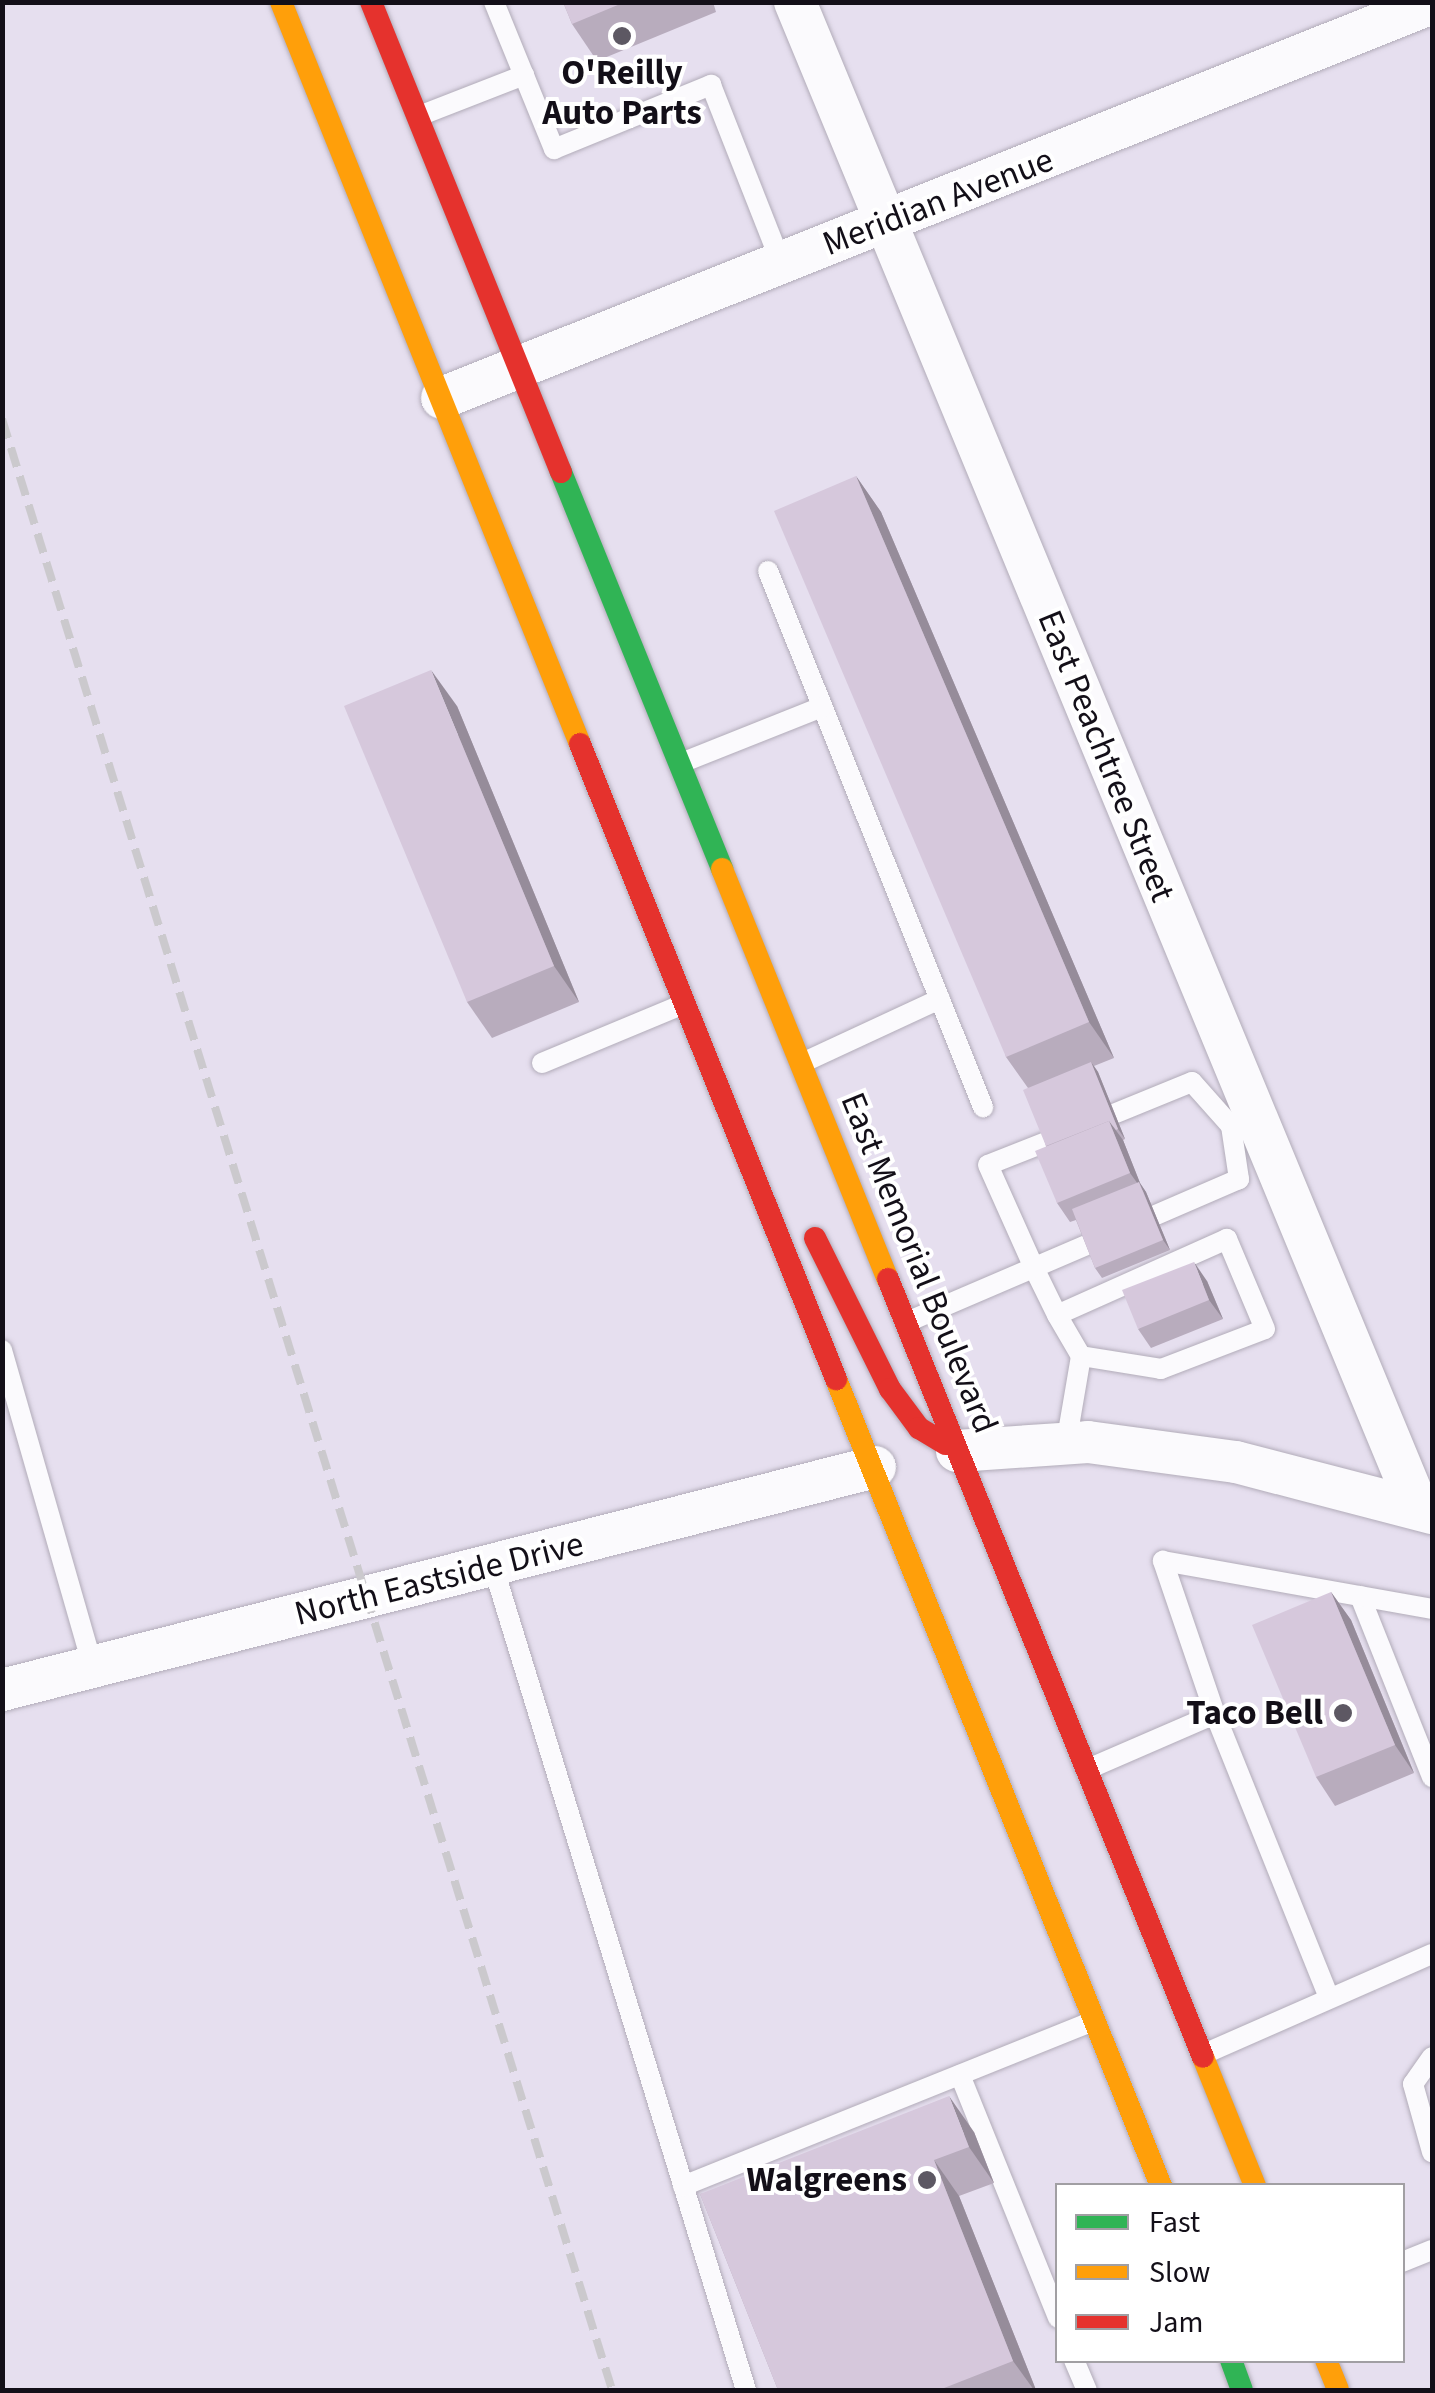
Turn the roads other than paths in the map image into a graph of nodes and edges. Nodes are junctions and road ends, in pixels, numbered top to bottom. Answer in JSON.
{"nodes":[{"id":1,"x":281,"y":2,"type":"edge"},
{"id":2,"x":372,"y":2,"type":"edge"},
{"id":3,"x":494,"y":2,"type":"edge"},
{"id":4,"x":795,"y":2,"type":"edge"},
{"id":5,"x":1432,"y":2,"type":"edge"},
{"id":6,"x":524,"y":75,"type":"junction"},
{"id":7,"x":418,"y":117,"type":"junction"},
{"id":8,"x":888,"y":220,"type":"junction"},
{"id":9,"x":781,"y":263,"type":"junction"},
{"id":10,"x":520,"y":367,"type":"junction"},
{"id":11,"x":442,"y":398,"type":"junction"},
{"id":12,"x":768,"y":571,"type":"dead end"},
{"id":13,"x":822,"y":707,"type":"junction"},
{"id":14,"x":680,"y":764,"type":"junction"},
{"id":15,"x":940,"y":999,"type":"junction"},
{"id":16,"x":691,"y":1012,"type":"junction"},
{"id":17,"x":542,"y":1063,"type":"dead end"},
{"id":18,"x":800,"y":1064,"type":"junction"},
{"id":19,"x":983,"y":1107,"type":"dead end"},
{"id":20,"x":1116,"y":1113,"type":"edge"},
{"id":21,"x":1242,"y":1120,"type":"junction"},
{"id":22,"x":1046,"y":1142,"type":"edge"},
{"id":23,"x":1156,"y":1216,"type":"edge"},
{"id":24,"x":1087,"y":1245,"type":"edge"},
{"id":25,"x":1034,"y":1268,"type":"junction"},
{"id":26,"x":1056,"y":1315,"type":"junction"},
{"id":27,"x":905,"y":1323,"type":"junction"},
{"id":28,"x":2,"y":1350,"type":"edge"},
{"id":29,"x":1081,"y":1356,"type":"junction"},
{"id":30,"x":1066,"y":1444,"type":"junction"},
{"id":31,"x":957,"y":1451,"type":"junction"},
{"id":32,"x":876,"y":1467,"type":"junction"},
{"id":33,"x":1425,"y":1511,"type":"edge"},
{"id":34,"x":493,"y":1566,"type":"junction"},
{"id":35,"x":1360,"y":1596,"type":"junction"},
{"id":36,"x":1432,"y":1609,"type":"edge"},
{"id":37,"x":92,"y":1668,"type":"junction"},
{"id":38,"x":2,"y":1690,"type":"edge"},
{"id":39,"x":1216,"y":1714,"type":"junction"},
{"id":40,"x":1086,"y":1770,"type":"junction"},
{"id":41,"x":1432,"y":1777,"type":"edge"},
{"id":42,"x":1432,"y":1954,"type":"edge"},
{"id":43,"x":1329,"y":1998,"type":"junction"},
{"id":44,"x":1096,"y":2020,"type":"junction"},
{"id":45,"x":1202,"y":2054,"type":"junction"},
{"id":46,"x":1432,"y":2057,"type":"edge"},
{"id":47,"x":960,"y":2075,"type":"junction"},
{"id":48,"x":1432,"y":2152,"type":"edge"},
{"id":49,"x":1160,"y":2183,"type":"edge"},
{"id":50,"x":1254,"y":2183,"type":"edge"},
{"id":51,"x":684,"y":2186,"type":"junction"},
{"id":52,"x":1432,"y":2250,"type":"edge"},
{"id":53,"x":1405,"y":2261,"type":"edge"},
{"id":54,"x":1055,"y":2311,"type":"edge"},
{"id":55,"x":1075,"y":2363,"type":"edge"},
{"id":56,"x":1231,"y":2363,"type":"edge"},
{"id":57,"x":1327,"y":2363,"type":"edge"},
{"id":58,"x":746,"y":2390,"type":"edge"},
{"id":59,"x":1086,"y":2390,"type":"edge"},
{"id":60,"x":1242,"y":2390,"type":"edge"},
{"id":61,"x":1338,"y":2390,"type":"edge"}],
"edges":[{"from":1,"to":11,"type":"main road"},
{"from":2,"to":7,"type":"main road","name":"East Memorial Boulevard"},
{"from":3,"to":6,"type":"lane"},
{"from":4,"to":8,"type":"street","name":"East Peachtree Street"},
{"from":5,"to":8,"type":"street","name":"Meridian Avenue"},
{"from":6,"to":7,"type":"lane"},
{"from":6,"to":9,"type":"lane"},
{"from":7,"to":10,"type":"main road","name":"East Memorial Boulevard"},
{"from":8,"to":9,"type":"street","name":"Meridian Avenue"},
{"from":8,"to":21,"type":"street","name":"East Peachtree Street"},
{"from":9,"to":10,"type":"street","name":"Meridian Avenue"},
{"from":10,"to":11,"type":"street","name":"Meridian Avenue"},
{"from":10,"to":14,"type":"main road","name":"East Memorial Boulevard"},
{"from":11,"to":16,"type":"main road"},
{"from":12,"to":13,"type":"lane"},
{"from":13,"to":14,"type":"lane"},
{"from":13,"to":15,"type":"lane"},
{"from":14,"to":18,"type":"main road","name":"East Memorial Boulevard"},
{"from":15,"to":18,"type":"lane"},
{"from":15,"to":19,"type":"lane"},
{"from":16,"to":17,"type":"lane"},
{"from":16,"to":31,"type":"main road"},
{"from":16,"to":32,"type":"main road"},
{"from":18,"to":27,"type":"main road","name":"East Memorial Boulevard"},
{"from":20,"to":21,"type":"lane"},
{"from":21,"to":23,"type":"lane"},
{"from":21,"to":33,"type":"street","name":"East Peachtree Street"},
{"from":22,"to":25,"type":"lane"},
{"from":24,"to":25,"type":"lane"},
{"from":25,"to":26,"type":"lane"},
{"from":25,"to":27,"type":"lane"},
{"from":26,"to":29,"type":"lane"},
{"from":26,"to":29,"type":"lane"},
{"from":27,"to":31,"type":"main road","name":"East Memorial Boulevard"},
{"from":28,"to":37,"type":"lane"},
{"from":29,"to":30,"type":"lane"},
{"from":30,"to":31,"type":"street"},
{"from":30,"to":33,"type":"street"},
{"from":31,"to":40,"type":"main road","name":"East Memorial Boulevard"},
{"from":32,"to":34,"type":"street","name":"North Eastside Drive"},
{"from":32,"to":44,"type":"main road"},
{"from":34,"to":37,"type":"street","name":"North Eastside Drive"},
{"from":34,"to":51,"type":"lane"},
{"from":35,"to":36,"type":"lane"},
{"from":35,"to":39,"type":"lane"},
{"from":35,"to":41,"type":"lane"},
{"from":37,"to":38,"type":"street","name":"North Eastside Drive"},
{"from":39,"to":40,"type":"lane"},
{"from":39,"to":43,"type":"lane"},
{"from":40,"to":45,"type":"main road","name":"East Memorial Boulevard"},
{"from":42,"to":43,"type":"lane"},
{"from":43,"to":45,"type":"lane"},
{"from":44,"to":47,"type":"lane"},
{"from":44,"to":49,"type":"main road"},
{"from":45,"to":50,"type":"main road","name":"East Memorial Boulevard"},
{"from":46,"to":48,"type":"lane"},
{"from":47,"to":51,"type":"lane"},
{"from":47,"to":54,"type":"lane"},
{"from":51,"to":58,"type":"lane"},
{"from":52,"to":53,"type":"lane"},
{"from":55,"to":59,"type":"lane"},
{"from":56,"to":60,"type":"main road"},
{"from":57,"to":61,"type":"main road"}]}
